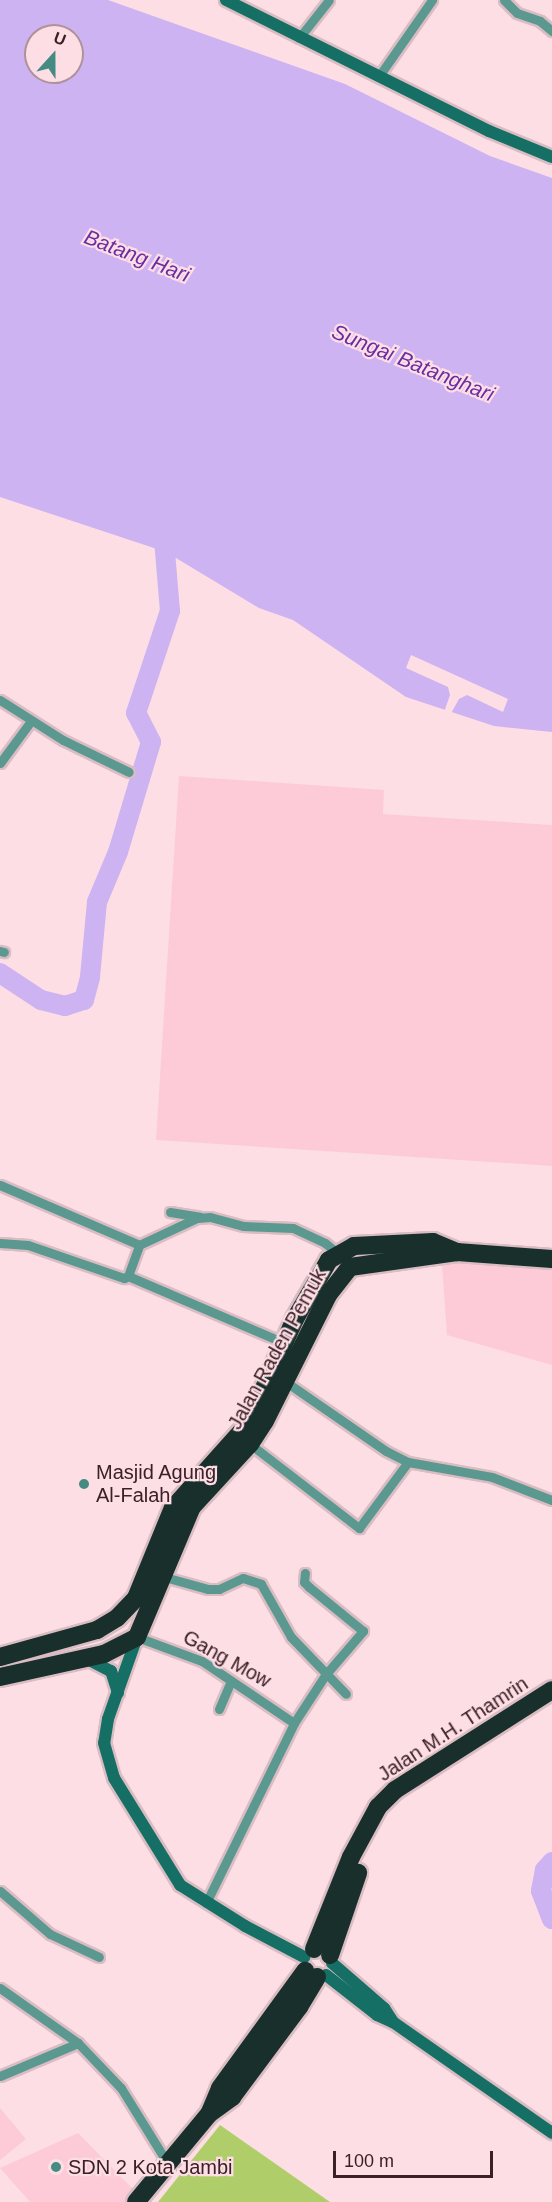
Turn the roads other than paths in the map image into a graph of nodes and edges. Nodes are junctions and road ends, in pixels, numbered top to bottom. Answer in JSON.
{"nodes":[{"id":1,"x":226,"y":0,"type":"edge"},
{"id":2,"x":432,"y":0,"type":"edge"},
{"id":3,"x":504,"y":0,"type":"edge"},
{"id":4,"x":328,"y":1,"type":"edge"},
{"id":5,"x":552,"y":31,"type":"edge"},
{"id":6,"x":299,"y":38,"type":"junction"},
{"id":7,"x":379,"y":76,"type":"junction"},
{"id":8,"x":552,"y":157,"type":"edge"},
{"id":9,"x":0,"y":700,"type":"edge"},
{"id":10,"x":31,"y":721,"type":"junction"},
{"id":11,"x":0,"y":762,"type":"edge"},
{"id":12,"x":129,"y":772,"type":"dead end"},
{"id":13,"x":0,"y":1185,"type":"edge"},
{"id":14,"x":170,"y":1212,"type":"dead end"},
{"id":15,"x":203,"y":1217,"type":"junction"},
{"id":16,"x":0,"y":1243,"type":"edge"},
{"id":17,"x":140,"y":1245,"type":"junction"},
{"id":18,"x":456,"y":1252,"type":"junction"},
{"id":19,"x":338,"y":1253,"type":"junction"},
{"id":20,"x":552,"y":1259,"type":"edge"},
{"id":21,"x":350,"y":1267,"type":"junction"},
{"id":22,"x":128,"y":1276,"type":"junction"},
{"id":23,"x":284,"y":1343,"type":"junction"},
{"id":24,"x":286,"y":1382,"type":"junction"},
{"id":25,"x":250,"y":1444,"type":"junction"},
{"id":26,"x":408,"y":1462,"type":"junction"},
{"id":27,"x":552,"y":1500,"type":"edge"},
{"id":28,"x":305,"y":1573,"type":"dead end"},
{"id":29,"x":155,"y":1574,"type":"junction"},
{"id":30,"x":143,"y":1601,"type":"junction"},
{"id":31,"x":138,"y":1637,"type":"junction"},
{"id":32,"x":0,"y":1657,"type":"edge"},
{"id":33,"x":85,"y":1659,"type":"junction"},
{"id":34,"x":326,"y":1674,"type":"junction"},
{"id":35,"x":0,"y":1677,"type":"edge"},
{"id":36,"x":231,"y":1681,"type":"junction"},
{"id":37,"x":552,"y":1690,"type":"edge"},
{"id":38,"x":118,"y":1694,"type":"junction"},
{"id":39,"x":346,"y":1694,"type":"dead end"},
{"id":40,"x":219,"y":1709,"type":"dead end"},
{"id":41,"x":294,"y":1723,"type":"junction"},
{"id":42,"x":0,"y":1891,"type":"edge"},
{"id":43,"x":206,"y":1903,"type":"junction"},
{"id":44,"x":99,"y":1956,"type":"dead end"},
{"id":45,"x":318,"y":1964,"type":"junction"},
{"id":46,"x":0,"y":1988,"type":"edge"},
{"id":47,"x":78,"y":2043,"type":"junction"},
{"id":48,"x":0,"y":2076,"type":"edge"},
{"id":49,"x":552,"y":2133,"type":"edge"},
{"id":50,"x":168,"y":2164,"type":"junction"},
{"id":51,"x":136,"y":2202,"type":"edge"}],
"edges":[{"from":1,"to":6,"type":"street"},
{"from":2,"to":7,"type":"street"},
{"from":3,"to":5,"type":"street"},
{"from":4,"to":6,"type":"street"},
{"from":6,"to":7,"type":"street"},
{"from":7,"to":8,"type":"street"},
{"from":9,"to":10,"type":"street"},
{"from":10,"to":11,"type":"street"},
{"from":10,"to":12,"type":"street"},
{"from":13,"to":17,"type":"street"},
{"from":14,"to":15,"type":"street"},
{"from":15,"to":17,"type":"street"},
{"from":15,"to":19,"type":"street"},
{"from":16,"to":22,"type":"street"},
{"from":17,"to":22,"type":"street"},
{"from":18,"to":19,"type":"highway","name":"Jalan Raden Pemuk"},
{"from":18,"to":20,"type":"highway","name":"Jalan Raden Pemuk"},
{"from":18,"to":21,"type":"highway","name":"Jalan Raden Pemuk"},
{"from":19,"to":21,"type":"street"},
{"from":19,"to":23,"type":"highway","name":"Jalan Raden Pemuk"},
{"from":21,"to":24,"type":"highway","name":"Jalan Raden Pemuk"},
{"from":22,"to":23,"type":"street"},
{"from":23,"to":29,"type":"highway","name":"Jalan Raden Pemuk"},
{"from":24,"to":25,"type":"highway","name":"Jalan Raden Pemuk"},
{"from":24,"to":26,"type":"street"},
{"from":25,"to":26,"type":"street"},
{"from":25,"to":29,"type":"highway","name":"Jalan Raden Pemuk"},
{"from":26,"to":27,"type":"street"},
{"from":28,"to":34,"type":"street"},
{"from":29,"to":30,"type":"highway","name":"Jalan Raden Pemuk"},
{"from":29,"to":34,"type":"street"},
{"from":30,"to":31,"type":"highway","name":"Jalan Raden Pemuk"},
{"from":30,"to":32,"type":"highway"},
{"from":31,"to":33,"type":"highway"},
{"from":31,"to":36,"type":"street","name":"Gang Mow"},
{"from":31,"to":38,"type":"street"},
{"from":33,"to":35,"type":"highway"},
{"from":33,"to":38,"type":"street"},
{"from":34,"to":39,"type":"street"},
{"from":34,"to":41,"type":"street"},
{"from":36,"to":40,"type":"street"},
{"from":36,"to":41,"type":"street","name":"Gang Mow"},
{"from":37,"to":45,"type":"highway","name":"Jalan M.H. Thamrin"},
{"from":38,"to":43,"type":"street"},
{"from":41,"to":43,"type":"street"},
{"from":42,"to":44,"type":"street"},
{"from":43,"to":45,"type":"street"},
{"from":45,"to":49,"type":"street"},
{"from":45,"to":50,"type":"highway","name":"Jalan M.H. Thamrin"},
{"from":46,"to":47,"type":"street"},
{"from":47,"to":48,"type":"street"},
{"from":47,"to":50,"type":"street"},
{"from":50,"to":51,"type":"highway","name":"Jalan M.H. Thamrin"}]}
